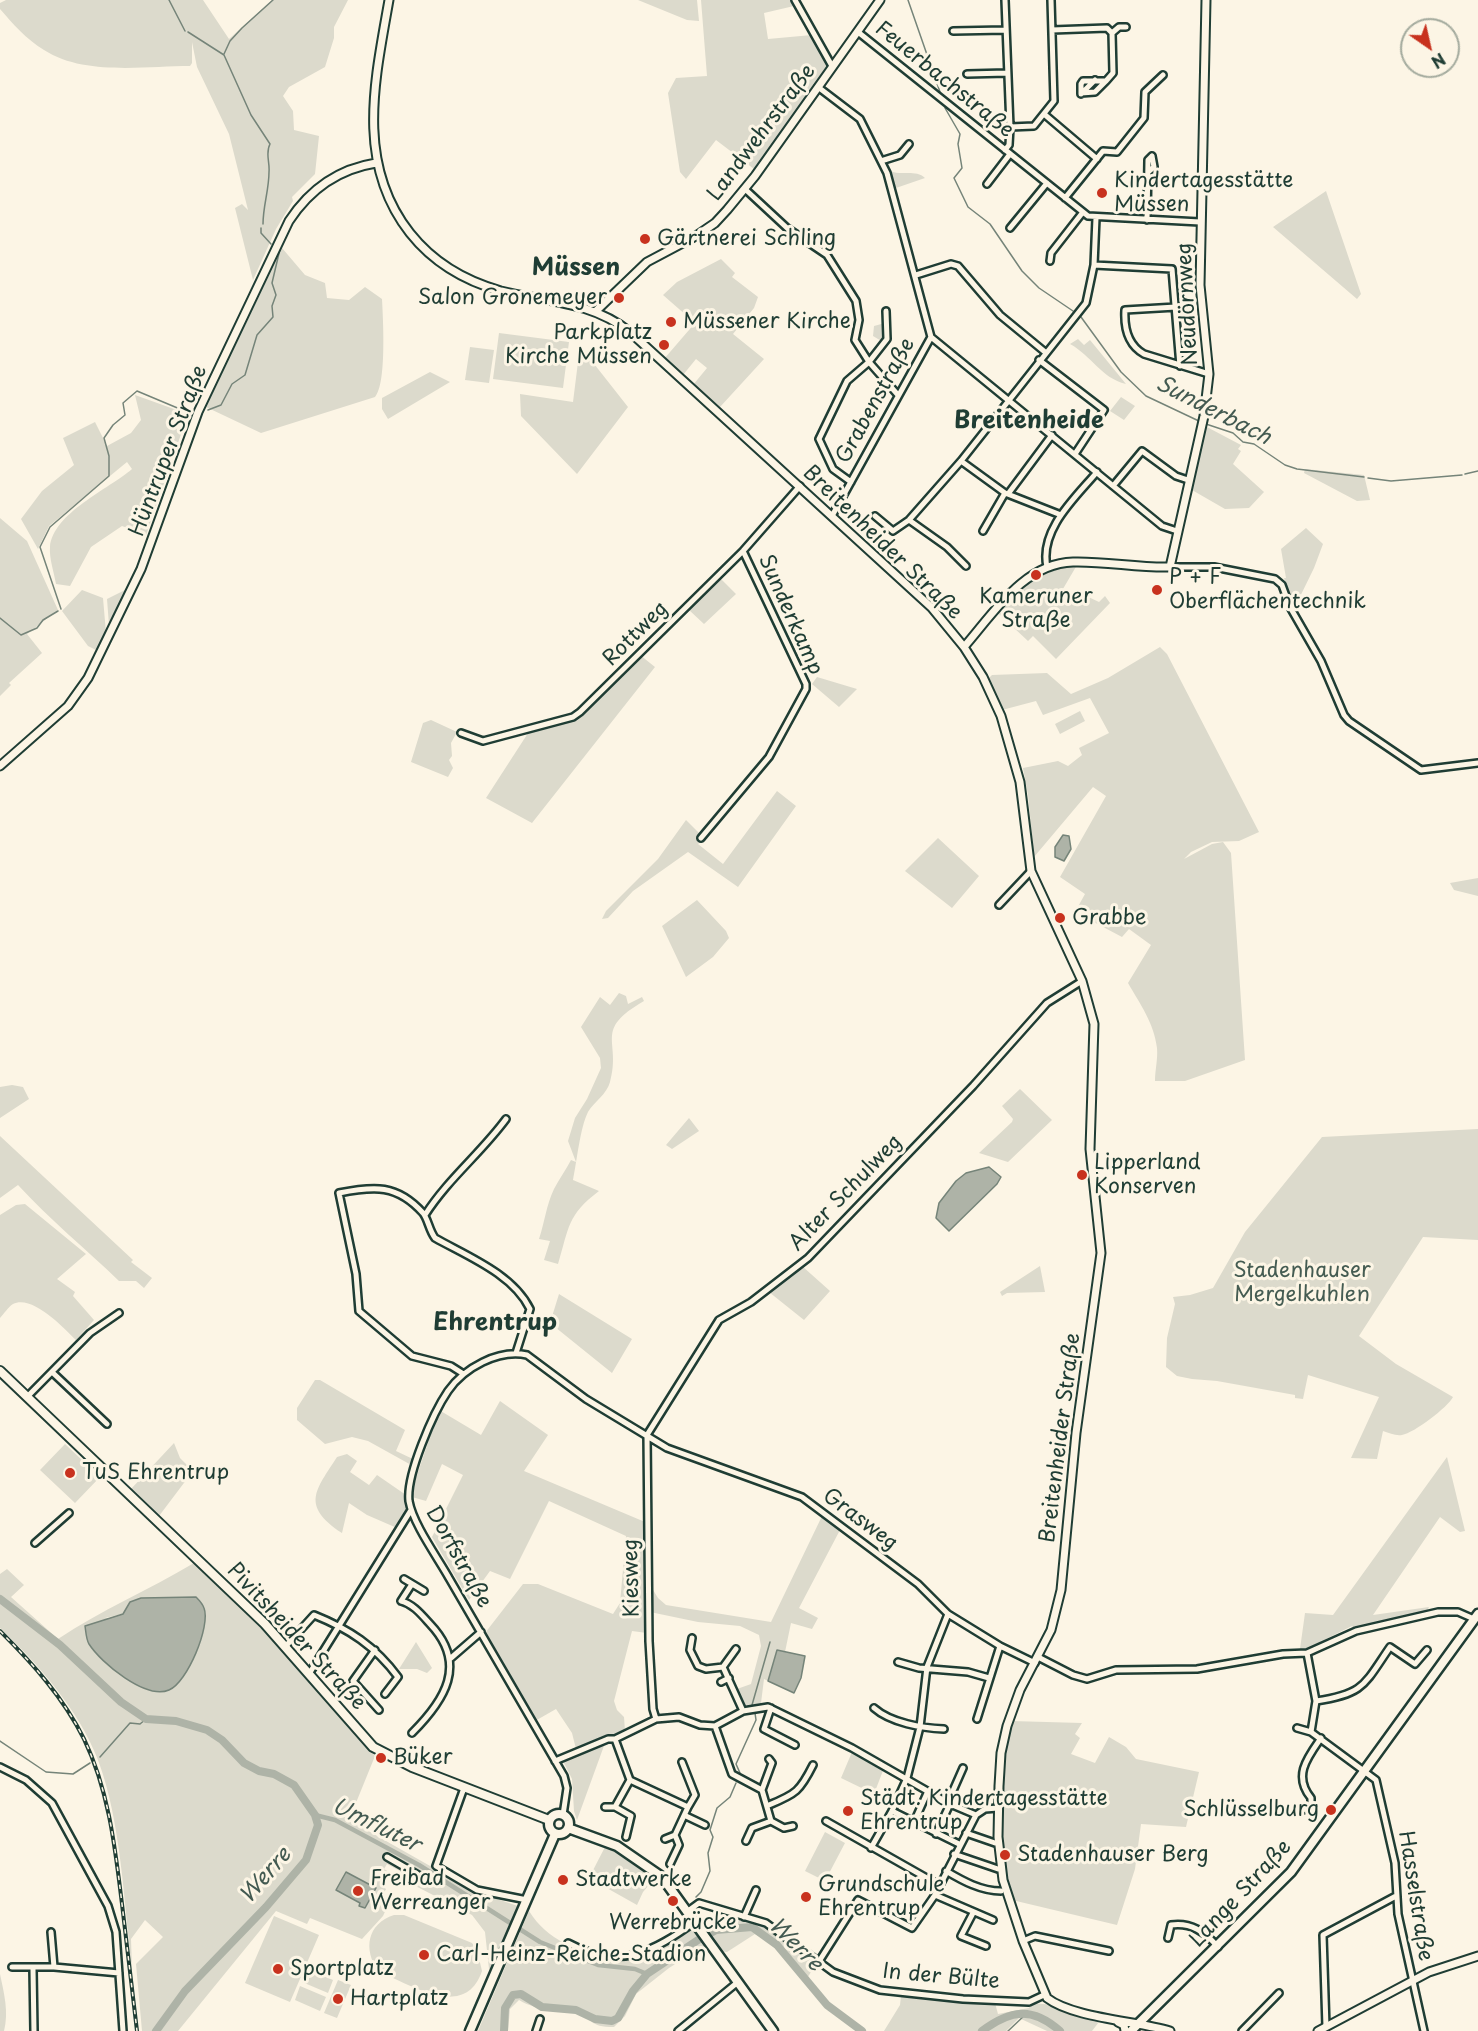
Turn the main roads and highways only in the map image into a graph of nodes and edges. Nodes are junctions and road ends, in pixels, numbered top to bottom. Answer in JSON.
{"nodes":[{"id":1,"x":0,"y":1371,"type":"edge"},
{"id":2,"x":1476,"y":1616,"type":"edge"},
{"id":3,"x":549,"y":1820,"type":"junction"},
{"id":4,"x":568,"y":1828,"type":"junction"},
{"id":5,"x":555,"y":1834,"type":"junction"},
{"id":6,"x":470,"y":2031,"type":"edge"},
{"id":7,"x":773,"y":2031,"type":"edge"},
{"id":8,"x":1131,"y":2031,"type":"edge"}],
"edges":[{"from":1,"to":3,"type":"main road","name":"Pivitsheider Straße"},
{"from":2,"to":8,"type":"main road","name":"Lange Straße"},
{"from":3,"to":4,"type":"main road"},
{"from":3,"to":5,"type":"main road"},
{"from":4,"to":5,"type":"main road"},
{"from":4,"to":7,"type":"main road"},
{"from":5,"to":6,"type":"main road"}]}
